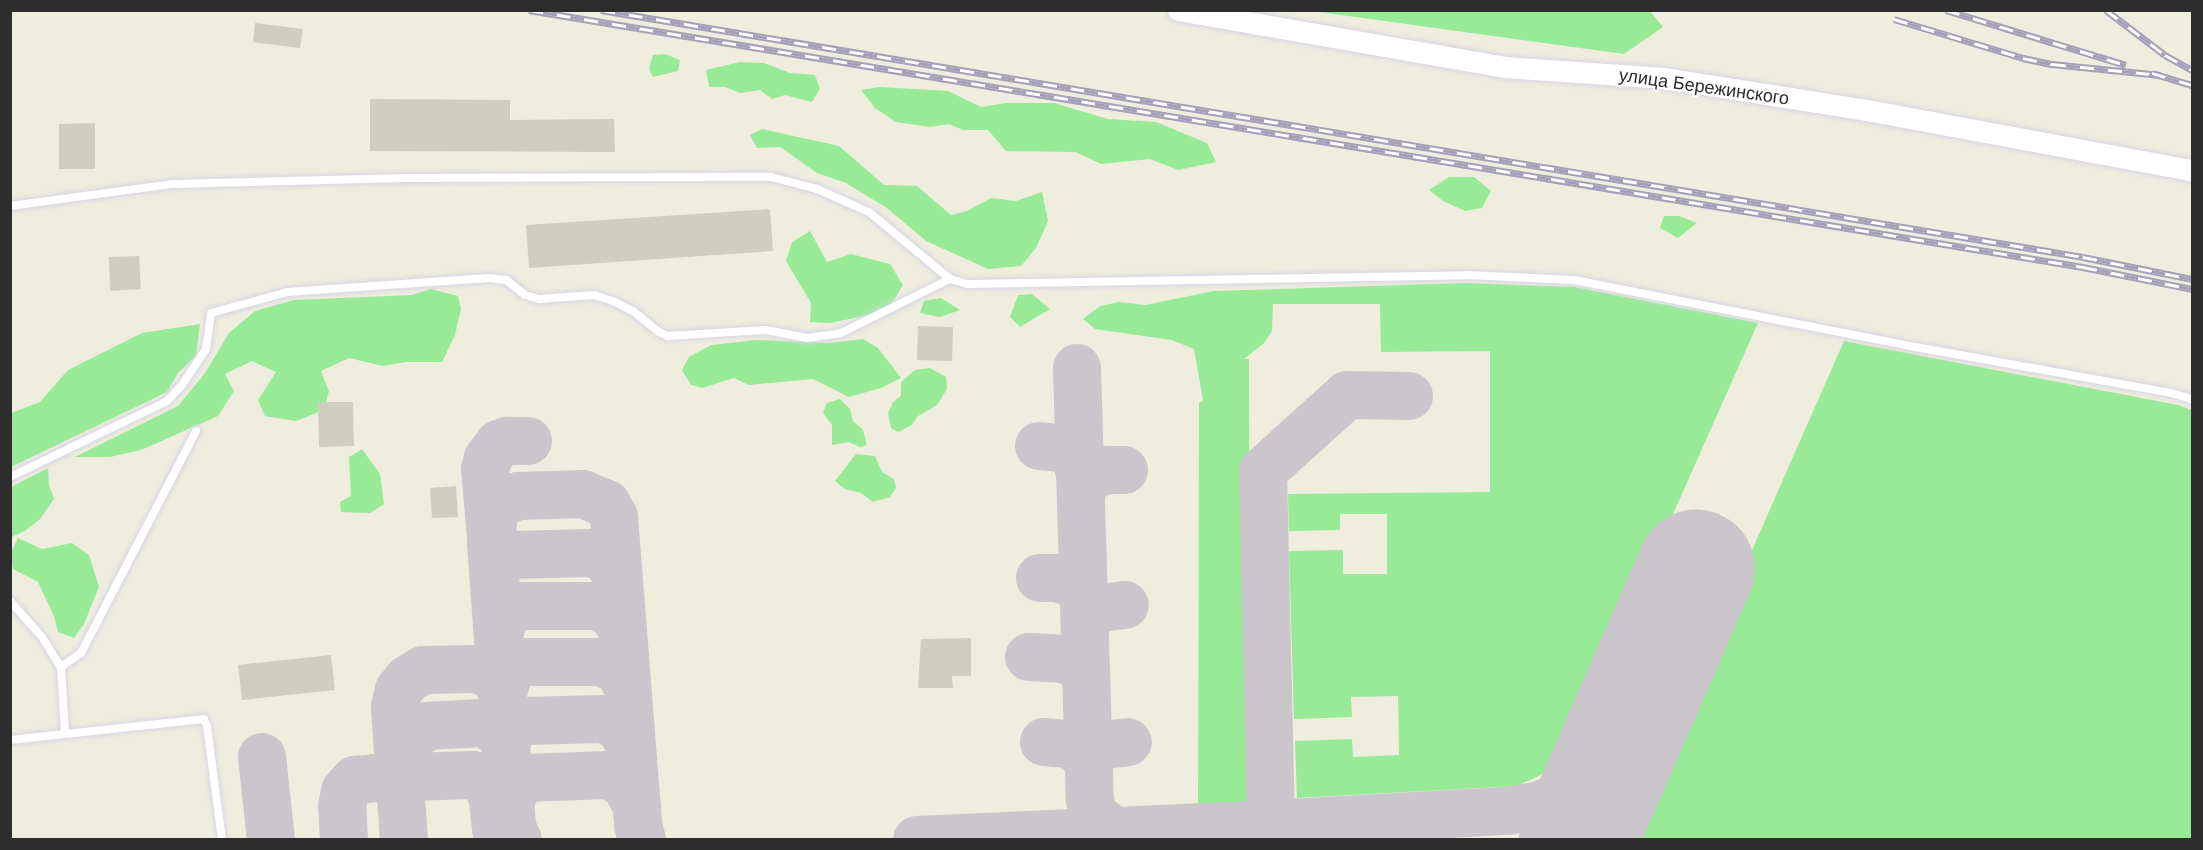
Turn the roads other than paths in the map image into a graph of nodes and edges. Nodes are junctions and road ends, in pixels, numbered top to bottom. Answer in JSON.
{"nodes":[{"id":1,"x":1178,"y":10,"type":"edge"},
{"id":2,"x":2193,"y":170,"type":"edge"},
{"id":3,"x":10,"y":206,"type":"edge"},
{"id":4,"x":950,"y":279,"type":"junction"},
{"id":5,"x":2193,"y":399,"type":"edge"},
{"id":6,"x":196,"y":431,"type":"dead end"},
{"id":7,"x":10,"y":477,"type":"edge"},
{"id":8,"x":10,"y":601,"type":"edge"},
{"id":9,"x":61,"y":667,"type":"junction"},
{"id":10,"x":65,"y":733,"type":"junction"},
{"id":11,"x":10,"y":740,"type":"edge"},
{"id":12,"x":222,"y":840,"type":"edge"}],
"edges":[{"from":1,"to":2,"type":"main road","name":"улица Бережинского"},
{"from":3,"to":4,"type":"lane"},
{"from":4,"to":5,"type":"lane"},
{"from":4,"to":7,"type":"lane"},
{"from":6,"to":9,"type":"lane"},
{"from":8,"to":9,"type":"lane"},
{"from":9,"to":10,"type":"lane"},
{"from":10,"to":11,"type":"lane"},
{"from":10,"to":12,"type":"lane"}]}
